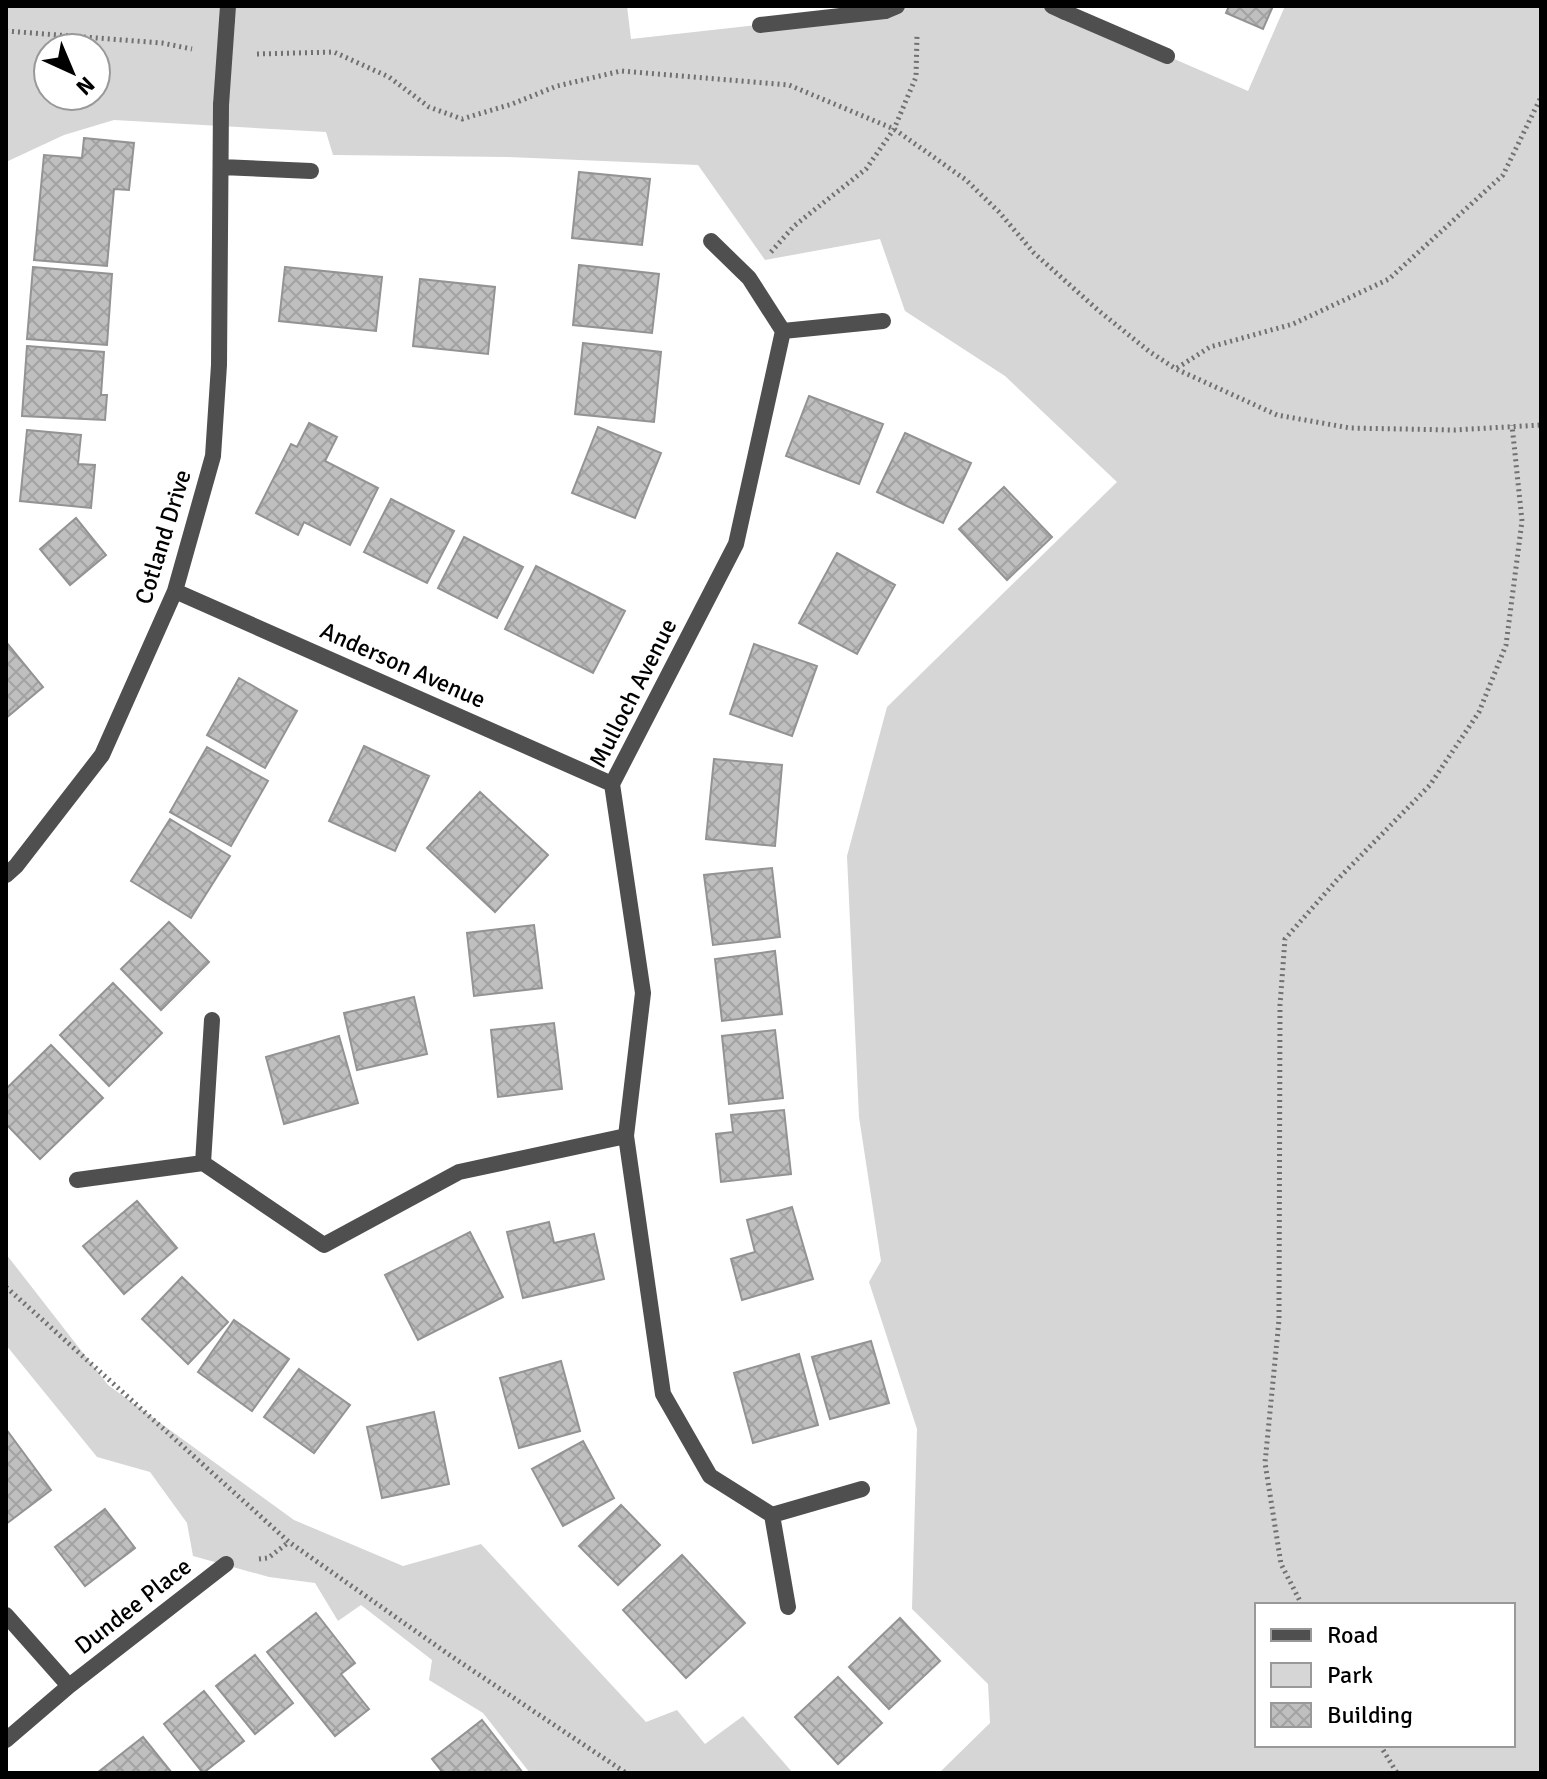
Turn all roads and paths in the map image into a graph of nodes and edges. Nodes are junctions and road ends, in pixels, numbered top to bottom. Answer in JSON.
{"nodes":[{"id":1,"x":891,"y":9,"type":"edge"},
{"id":2,"x":1059,"y":9,"type":"edge"},
{"id":3,"x":228,"y":13,"type":"edge"},
{"id":4,"x":917,"y":20,"type":"dead end"},
{"id":5,"x":760,"y":25,"type":"dead end"},
{"id":6,"x":6,"y":31,"type":"edge"},
{"id":7,"x":226,"y":55,"type":"junction"},
{"id":8,"x":1167,"y":56,"type":"dead end"},
{"id":9,"x":1541,"y":97,"type":"edge"},
{"id":10,"x":894,"y":129,"type":"junction"},
{"id":11,"x":221,"y":167,"type":"junction"},
{"id":12,"x":311,"y":171,"type":"dead end"},
{"id":13,"x":711,"y":241,"type":"dead end"},
{"id":14,"x":749,"y":278,"type":"junction"},
{"id":15,"x":883,"y":321,"type":"dead end"},
{"id":16,"x":783,"y":331,"type":"junction"},
{"id":17,"x":1176,"y":369,"type":"junction"},
{"id":18,"x":1512,"y":425,"type":"junction"},
{"id":19,"x":1541,"y":425,"type":"edge"},
{"id":20,"x":175,"y":591,"type":"junction"},
{"id":21,"x":612,"y":784,"type":"junction"},
{"id":22,"x":9,"y":865,"type":"edge"},
{"id":23,"x":212,"y":1020,"type":"dead end"},
{"id":24,"x":626,"y":1136,"type":"junction"},
{"id":25,"x":203,"y":1163,"type":"junction"},
{"id":26,"x":77,"y":1180,"type":"dead end"},
{"id":27,"x":6,"y":1287,"type":"edge"},
{"id":28,"x":862,"y":1489,"type":"dead end"},
{"id":29,"x":772,"y":1515,"type":"junction"},
{"id":30,"x":226,"y":1564,"type":"dead end"},
{"id":31,"x":1301,"y":1603,"type":"edge"},
{"id":32,"x":788,"y":1607,"type":"dead end"},
{"id":33,"x":6,"y":1615,"type":"edge"},
{"id":34,"x":69,"y":1686,"type":"junction"},
{"id":35,"x":6,"y":1740,"type":"edge"},
{"id":36,"x":1381,"y":1747,"type":"edge"},
{"id":37,"x":626,"y":1773,"type":"edge"},
{"id":38,"x":1397,"y":1773,"type":"edge"}],
"edges":[{"from":1,"to":5,"type":"street"},
{"from":2,"to":8,"type":"street"},
{"from":3,"to":7,"type":"street","name":"Cotland Drive"},
{"from":4,"to":10,"type":"path"},
{"from":6,"to":7,"type":"path"},
{"from":7,"to":10,"type":"path"},
{"from":7,"to":11,"type":"street","name":"Cotland Drive"},
{"from":9,"to":17,"type":"path"},
{"from":10,"to":14,"type":"path"},
{"from":10,"to":17,"type":"path"},
{"from":11,"to":12,"type":"street"},
{"from":11,"to":20,"type":"street","name":"Cotland Drive"},
{"from":13,"to":14,"type":"street"},
{"from":14,"to":16,"type":"street"},
{"from":15,"to":16,"type":"street"},
{"from":16,"to":21,"type":"street","name":"Mulloch Avenue"},
{"from":17,"to":18,"type":"path"},
{"from":18,"to":19,"type":"path"},
{"from":18,"to":31,"type":"path"},
{"from":20,"to":21,"type":"street","name":"Anderson Avenue"},
{"from":20,"to":22,"type":"street","name":"Cotland Drive"},
{"from":21,"to":24,"type":"street","name":"Mulloch Avenue"},
{"from":23,"to":25,"type":"street"},
{"from":24,"to":25,"type":"street"},
{"from":24,"to":29,"type":"street","name":"Mulloch Avenue"},
{"from":25,"to":26,"type":"street"},
{"from":27,"to":37,"type":"path"},
{"from":28,"to":29,"type":"street"},
{"from":29,"to":32,"type":"street"},
{"from":30,"to":34,"type":"street","name":"Dundee Place"},
{"from":33,"to":34,"type":"street","name":"Dundee Place"},
{"from":34,"to":35,"type":"street","name":"Dundee Place"},
{"from":36,"to":38,"type":"path"}]}
